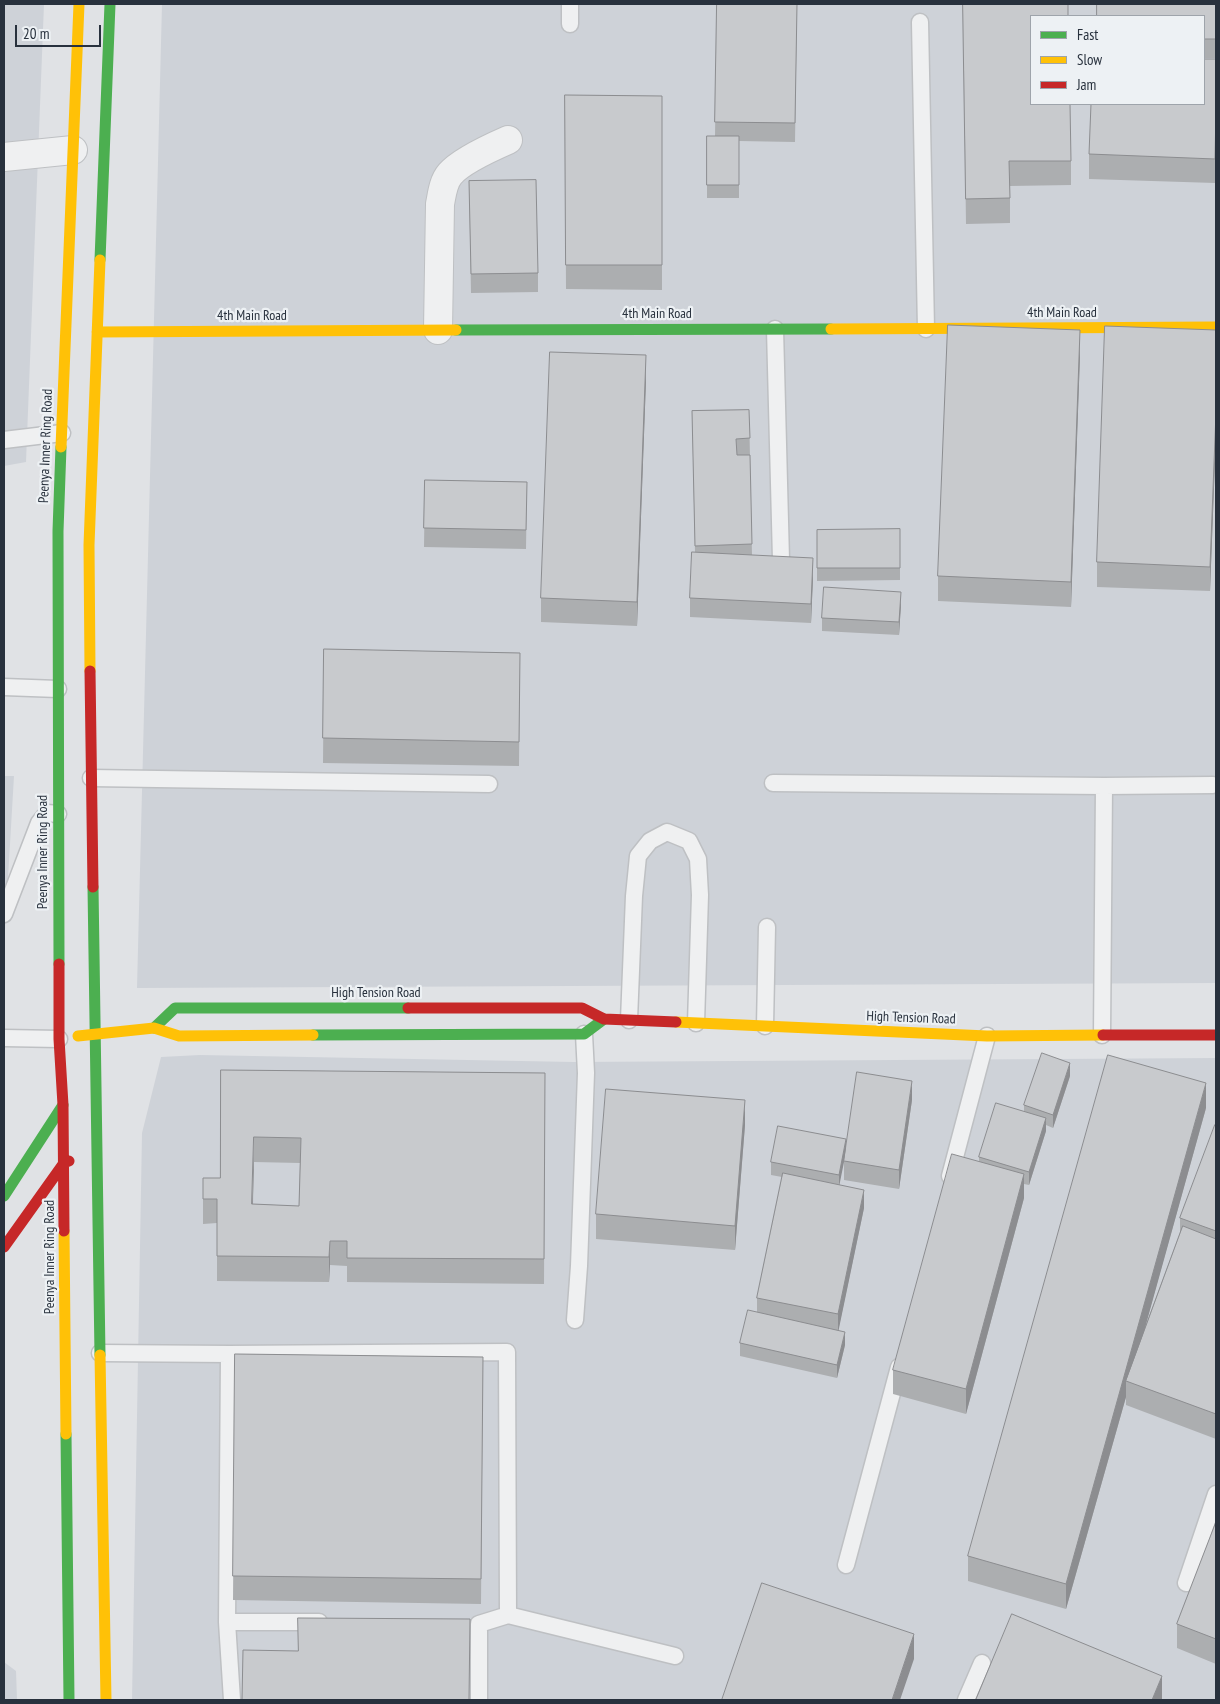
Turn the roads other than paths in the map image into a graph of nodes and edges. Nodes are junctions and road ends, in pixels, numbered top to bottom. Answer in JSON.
{"nodes":[{"id":1,"x":79,"y":4,"type":"edge"},
{"id":2,"x":110,"y":4,"type":"edge"},
{"id":3,"x":570,"y":4,"type":"edge"},
{"id":4,"x":920,"y":22,"type":"dead end"},
{"id":5,"x":570,"y":24,"type":"dead end"},
{"id":6,"x":508,"y":140,"type":"dead end"},
{"id":7,"x":72,"y":150,"type":"junction"},
{"id":8,"x":4,"y":157,"type":"edge"},
{"id":9,"x":1216,"y":327,"type":"edge"},
{"id":10,"x":926,"y":328,"type":"junction"},
{"id":11,"x":775,"y":329,"type":"junction"},
{"id":12,"x":438,"y":330,"type":"junction"},
{"id":13,"x":97,"y":332,"type":"junction"},
{"id":14,"x":62,"y":433,"type":"junction"},
{"id":15,"x":4,"y":440,"type":"edge"},
{"id":16,"x":781,"y":560,"type":"edge"},
{"id":17,"x":4,"y":687,"type":"edge"},
{"id":18,"x":58,"y":689,"type":"junction"},
{"id":19,"x":91,"y":778,"type":"junction"},
{"id":20,"x":773,"y":783,"type":"dead end"},
{"id":21,"x":489,"y":784,"type":"dead end"},
{"id":22,"x":1213,"y":785,"type":"dead end"},
{"id":23,"x":1104,"y":786,"type":"junction"},
{"id":24,"x":58,"y":814,"type":"junction"},
{"id":25,"x":4,"y":914,"type":"edge"},
{"id":26,"x":767,"y":927,"type":"dead end"},
{"id":27,"x":604,"y":1019,"type":"junction"},
{"id":28,"x":629,"y":1020,"type":"junction"},
{"id":29,"x":696,"y":1023,"type":"junction"},
{"id":30,"x":765,"y":1026,"type":"junction"},
{"id":31,"x":154,"y":1028,"type":"junction"},
{"id":32,"x":95,"y":1033,"type":"junction"},
{"id":33,"x":584,"y":1034,"type":"junction"},
{"id":34,"x":1102,"y":1035,"type":"junction"},
{"id":35,"x":1216,"y":1035,"type":"edge"},
{"id":36,"x":987,"y":1036,"type":"junction"},
{"id":37,"x":4,"y":1038,"type":"edge"},
{"id":38,"x":59,"y":1039,"type":"junction"},
{"id":39,"x":67,"y":1104,"type":"junction"},
{"id":40,"x":88,"y":1156,"type":"junction"},
{"id":41,"x":64,"y":1163,"type":"junction"},
{"id":42,"x":944,"y":1195,"type":"edge"},
{"id":43,"x":4,"y":1196,"type":"edge"},
{"id":44,"x":4,"y":1247,"type":"edge"},
{"id":45,"x":575,"y":1320,"type":"dead end"},
{"id":46,"x":100,"y":1353,"type":"junction"},
{"id":47,"x":229,"y":1354,"type":"junction"},
{"id":48,"x":902,"y":1357,"type":"edge"},
{"id":49,"x":1216,"y":1494,"type":"edge"},
{"id":50,"x":846,"y":1565,"type":"dead end"},
{"id":51,"x":1186,"y":1583,"type":"dead end"},
{"id":52,"x":508,"y":1615,"type":"junction"},
{"id":53,"x":227,"y":1622,"type":"junction"},
{"id":54,"x":333,"y":1623,"type":"edge"},
{"id":55,"x":459,"y":1624,"type":"edge"},
{"id":56,"x":479,"y":1624,"type":"junction"},
{"id":57,"x":675,"y":1656,"type":"dead end"},
{"id":58,"x":982,"y":1663,"type":"dead end"},
{"id":59,"x":69,"y":1700,"type":"edge"},
{"id":60,"x":106,"y":1700,"type":"edge"},
{"id":61,"x":232,"y":1700,"type":"edge"},
{"id":62,"x":479,"y":1700,"type":"edge"},
{"id":63,"x":966,"y":1700,"type":"edge"}],
"edges":[{"from":1,"to":7,"type":"main road","name":"Peenya Inner Ring Road"},
{"from":2,"to":13,"type":"main road"},
{"from":3,"to":5,"type":"lane"},
{"from":4,"to":10,"type":"lane"},
{"from":6,"to":12,"type":"street"},
{"from":7,"to":8,"type":"street"},
{"from":7,"to":14,"type":"main road","name":"Peenya Inner Ring Road"},
{"from":9,"to":10,"type":"main road","name":"4th Main Road"},
{"from":10,"to":11,"type":"main road","name":"4th Main Road"},
{"from":11,"to":12,"type":"main road","name":"4th Main Road"},
{"from":11,"to":16,"type":"lane"},
{"from":12,"to":13,"type":"main road","name":"4th Main Road"},
{"from":13,"to":19,"type":"main road"},
{"from":14,"to":15,"type":"lane"},
{"from":14,"to":18,"type":"main road","name":"Peenya Inner Ring Road"},
{"from":17,"to":18,"type":"lane"},
{"from":18,"to":24,"type":"main road","name":"Peenya Inner Ring Road"},
{"from":19,"to":21,"type":"lane"},
{"from":19,"to":32,"type":"main road"},
{"from":20,"to":23,"type":"lane"},
{"from":22,"to":23,"type":"lane"},
{"from":23,"to":34,"type":"lane"},
{"from":24,"to":25,"type":"lane"},
{"from":24,"to":38,"type":"main road","name":"Peenya Inner Ring Road"},
{"from":26,"to":30,"type":"lane"},
{"from":27,"to":28,"type":"main road","name":"High Tension Road"},
{"from":27,"to":31,"type":"main road","name":"High Tension Road"},
{"from":27,"to":33,"type":"main road"},
{"from":28,"to":29,"type":"main road","name":"High Tension Road"},
{"from":28,"to":29,"type":"lane"},
{"from":29,"to":30,"type":"main road","name":"High Tension Road"},
{"from":30,"to":36,"type":"main road","name":"High Tension Road"},
{"from":31,"to":32,"type":"main road"},
{"from":31,"to":33,"type":"main road"},
{"from":32,"to":38,"type":"main road"},
{"from":32,"to":40,"type":"main road"},
{"from":33,"to":45,"type":"lane"},
{"from":34,"to":35,"type":"main road","name":"High Tension Road"},
{"from":34,"to":36,"type":"main road","name":"High Tension Road"},
{"from":36,"to":42,"type":"lane"},
{"from":37,"to":38,"type":"lane"},
{"from":38,"to":39,"type":"main road","name":"Peenya Inner Ring Road"},
{"from":39,"to":41,"type":"main road","name":"Peenya Inner Ring Road"},
{"from":39,"to":43,"type":"main road"},
{"from":40,"to":41,"type":"main road"},
{"from":40,"to":46,"type":"main road"},
{"from":41,"to":44,"type":"main road"},
{"from":41,"to":59,"type":"main road","name":"Peenya Inner Ring Road"},
{"from":46,"to":47,"type":"lane"},
{"from":46,"to":60,"type":"main road"},
{"from":47,"to":52,"type":"lane"},
{"from":47,"to":53,"type":"lane"},
{"from":48,"to":50,"type":"lane"},
{"from":49,"to":51,"type":"lane"},
{"from":52,"to":56,"type":"lane"},
{"from":52,"to":57,"type":"lane"},
{"from":53,"to":54,"type":"lane"},
{"from":53,"to":61,"type":"lane"},
{"from":55,"to":56,"type":"lane"},
{"from":56,"to":62,"type":"lane"},
{"from":58,"to":63,"type":"lane"}]}
